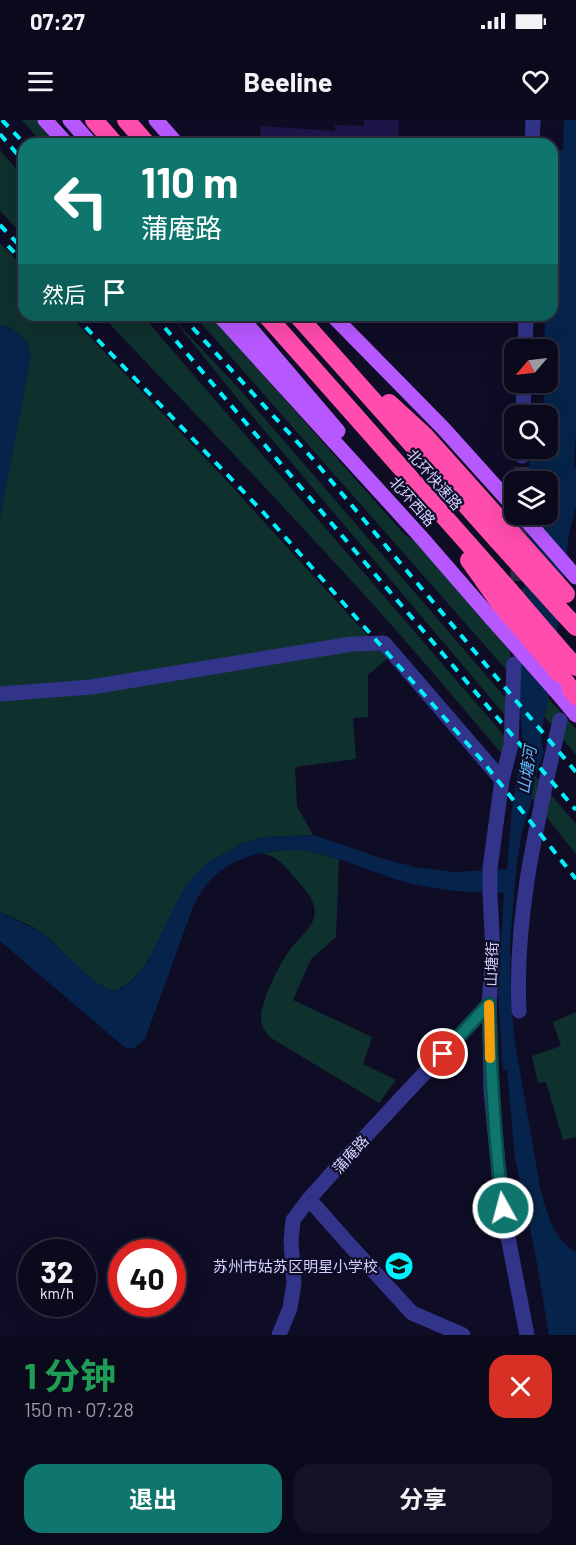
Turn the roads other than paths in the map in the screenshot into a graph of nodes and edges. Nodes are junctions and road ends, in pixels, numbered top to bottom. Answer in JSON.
{"nodes":[{"id":1,"x":45,"y":120,"type":"edge"},
{"id":2,"x":70,"y":120,"type":"edge"},
{"id":3,"x":94,"y":120,"type":"edge"},
{"id":4,"x":126,"y":120,"type":"edge"},
{"id":5,"x":156,"y":120,"type":"edge"},
{"id":6,"x":533,"y":120,"type":"edge"},
{"id":7,"x":62,"y":138,"type":"edge"},
{"id":8,"x":86,"y":138,"type":"edge"},
{"id":9,"x":110,"y":138,"type":"edge"},
{"id":10,"x":142,"y":138,"type":"edge"},
{"id":11,"x":172,"y":138,"type":"edge"},
{"id":12,"x":532,"y":138,"type":"edge"},
{"id":13,"x":224,"y":321,"type":"edge"},
{"id":14,"x":244,"y":321,"type":"edge"},
{"id":15,"x":271,"y":321,"type":"edge"},
{"id":16,"x":302,"y":321,"type":"edge"},
{"id":17,"x":338,"y":321,"type":"edge"},
{"id":18,"x":526,"y":321,"type":"edge"},
{"id":19,"x":525,"y":339,"type":"edge"},
{"id":20,"x":504,"y":495,"type":"edge"},
{"id":21,"x":531,"y":525,"type":"edge"},
{"id":22,"x":420,"y":536,"type":"junction"},
{"id":23,"x":573,"y":573,"type":"edge"},
{"id":24,"x":569,"y":603,"type":"edge"},
{"id":25,"x":501,"y":605,"type":"junction"},
{"id":26,"x":576,"y":627,"type":"edge"},
{"id":27,"x":514,"y":664,"type":"dead end"},
{"id":28,"x":564,"y":671,"type":"edge"},
{"id":29,"x":0,"y":694,"type":"edge"},
{"id":30,"x":576,"y":696,"type":"edge"},
{"id":31,"x":576,"y":715,"type":"edge"},
{"id":32,"x":560,"y":720,"type":"dead end"},
{"id":33,"x":502,"y":780,"type":"junction"},
{"id":34,"x":489,"y":1004,"type":"junction"},
{"id":35,"x":519,"y":1011,"type":"dead end"},
{"id":36,"x":309,"y":1199,"type":"junction"},
{"id":37,"x":279,"y":1335,"type":"edge"},
{"id":38,"x":463,"y":1335,"type":"edge"},
{"id":39,"x":527,"y":1335,"type":"edge"}],
"edges":[{"from":1,"to":7,"type":"main road"},
{"from":2,"to":8,"type":"main road"},
{"from":3,"to":9,"type":"highway"},
{"from":4,"to":10,"type":"highway"},
{"from":5,"to":11,"type":"main road"},
{"from":6,"to":12,"type":"street"},
{"from":13,"to":22,"type":"main road","name":"北环西路"},
{"from":14,"to":22,"type":"main road"},
{"from":15,"to":25,"type":"highway","name":"北环快速路"},
{"from":16,"to":24,"type":"highway","bridge":true},
{"from":17,"to":20,"type":"main road"},
{"from":18,"to":19,"type":"street"},
{"from":21,"to":23,"type":"main road"},
{"from":22,"to":25,"type":"main road","name":"北环西路"},
{"from":24,"to":26,"type":"highway"},
{"from":25,"to":28,"type":"highway","name":"北环快速路","bridge":true},
{"from":27,"to":33,"type":"street","name":"山塘街"},
{"from":28,"to":30,"type":"highway","name":"北环快速路"},
{"from":28,"to":31,"type":"main road"},
{"from":29,"to":33,"type":"street"},
{"from":32,"to":35,"type":"street"},
{"from":33,"to":34,"type":"street","name":"山塘街"},
{"from":34,"to":36,"type":"street","name":"蒲庵路"},
{"from":34,"to":39,"type":"street","name":"山塘街"},
{"from":36,"to":37,"type":"street","name":"蒲庵路"},
{"from":36,"to":38,"type":"street"}]}
